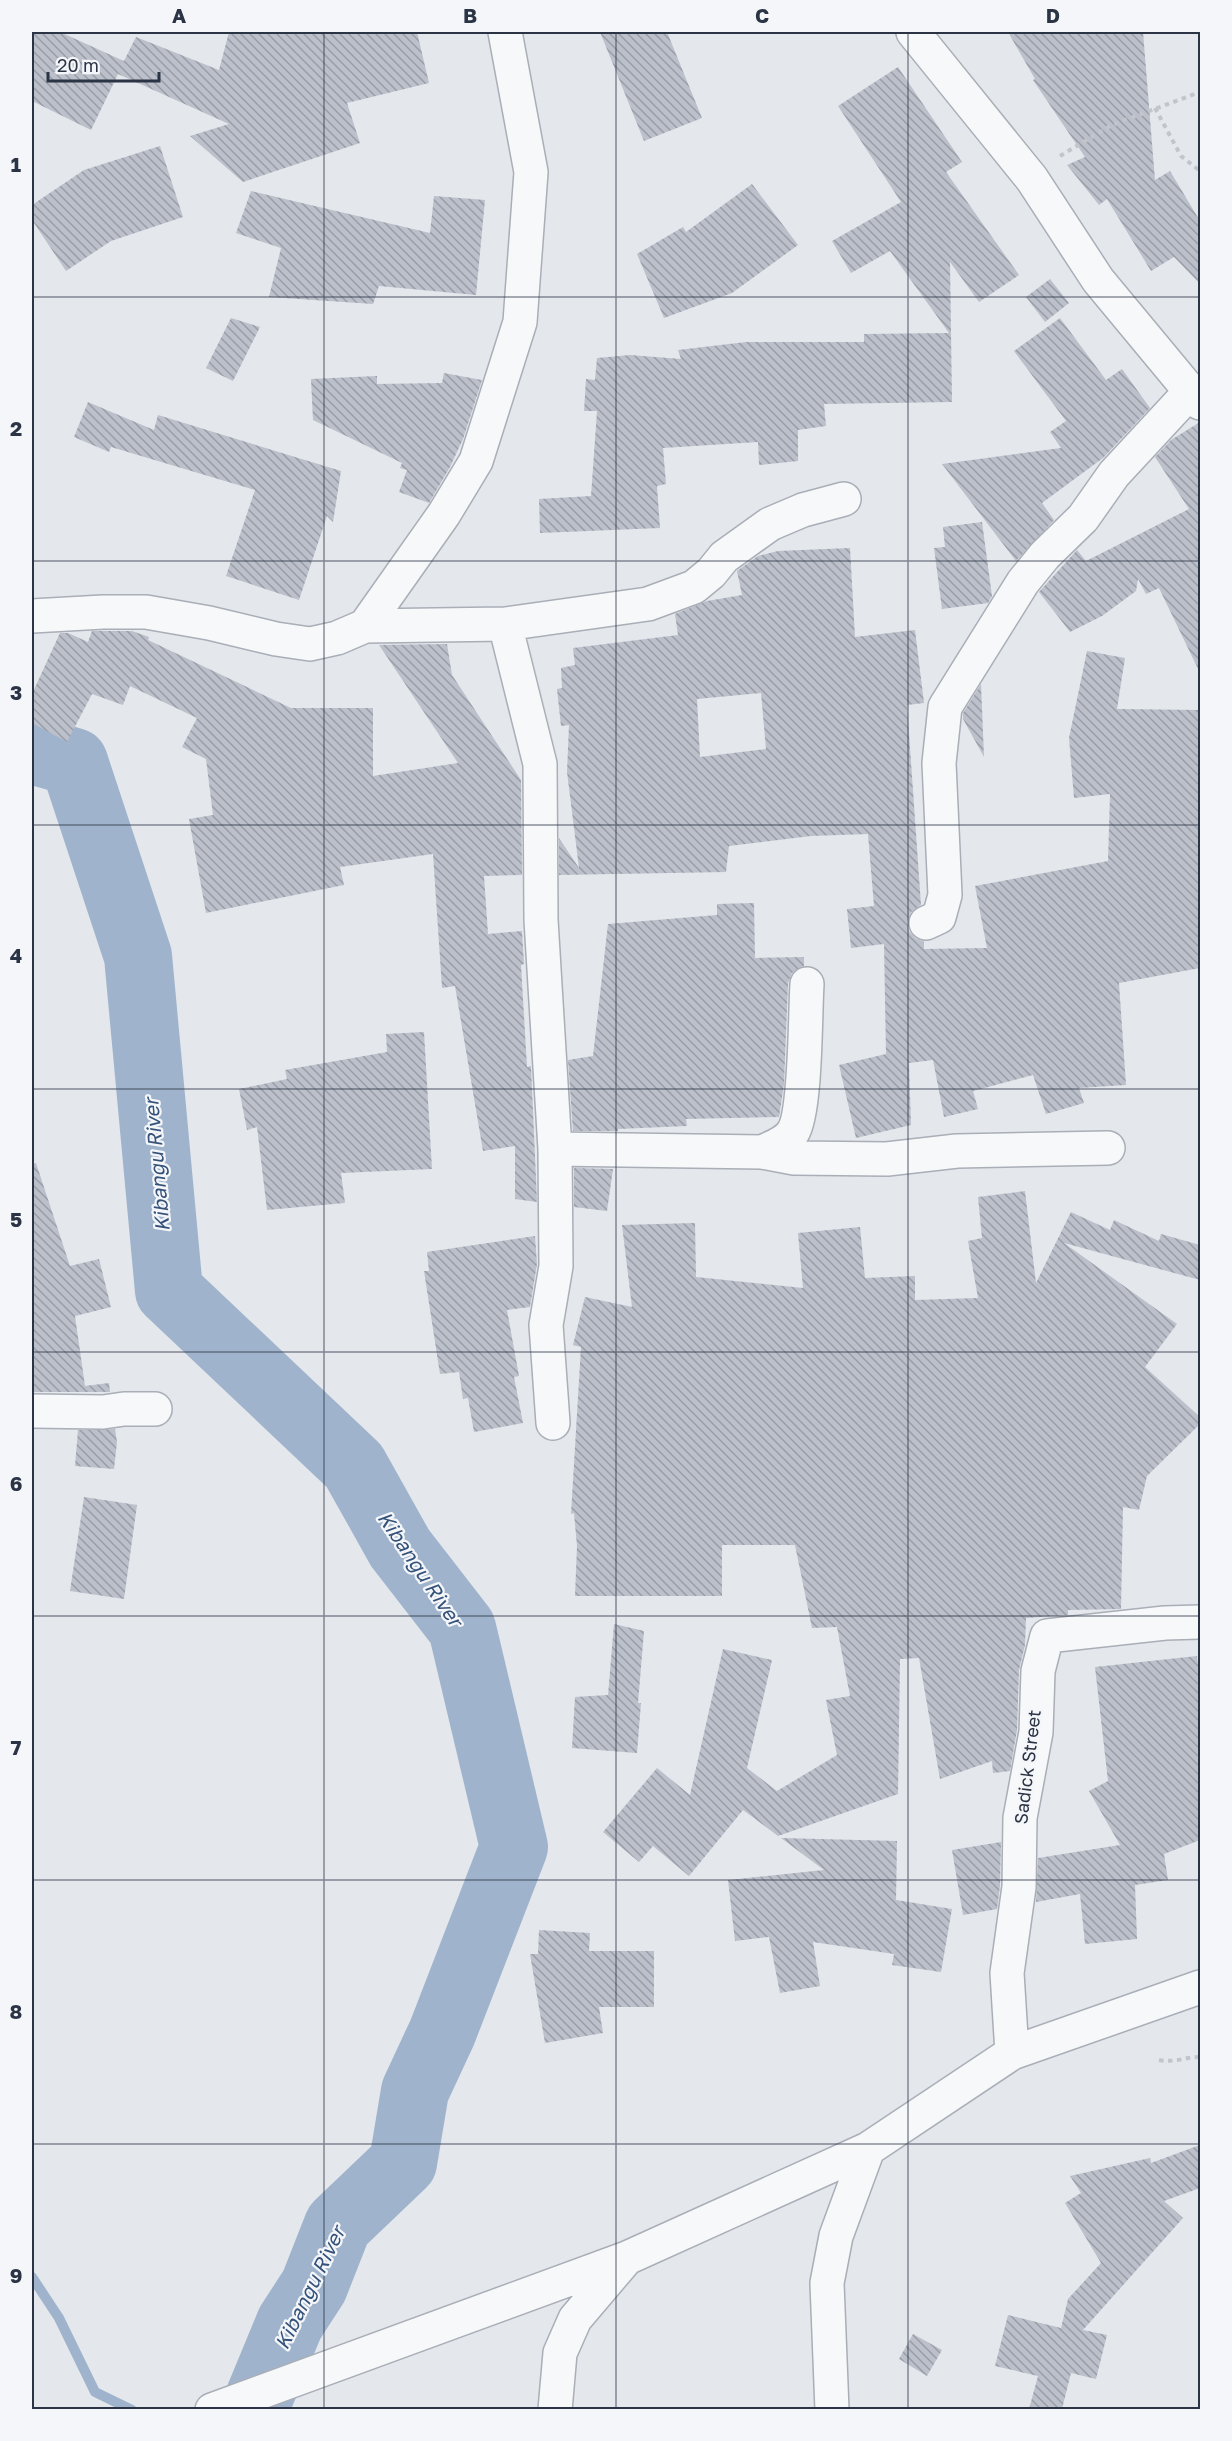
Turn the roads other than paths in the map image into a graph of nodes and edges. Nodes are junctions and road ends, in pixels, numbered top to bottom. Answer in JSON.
{"nodes":[{"id":1,"x":505,"y":32,"type":"edge"},
{"id":2,"x":913,"y":32,"type":"edge"},
{"id":3,"x":1195,"y":397,"type":"edge"},
{"id":4,"x":844,"y":499,"type":"dead end"},
{"id":5,"x":32,"y":616,"type":"edge"},
{"id":6,"x":505,"y":624,"type":"junction"},
{"id":7,"x":365,"y":626,"type":"junction"},
{"id":8,"x":926,"y":923,"type":"dead end"},
{"id":9,"x":807,"y":984,"type":"dead end"},
{"id":10,"x":1108,"y":1148,"type":"dead end"},
{"id":11,"x":555,"y":1149,"type":"junction"},
{"id":12,"x":762,"y":1152,"type":"junction"},
{"id":13,"x":155,"y":1409,"type":"dead end"},
{"id":14,"x":32,"y":1411,"type":"edge"},
{"id":15,"x":553,"y":1423,"type":"dead end"},
{"id":16,"x":1200,"y":1622,"type":"edge"},
{"id":17,"x":1200,"y":1987,"type":"edge"},
{"id":18,"x":1012,"y":2053,"type":"junction"},
{"id":19,"x":868,"y":2149,"type":"junction"},
{"id":20,"x":627,"y":2258,"type":"junction"},
{"id":21,"x":212,"y":2409,"type":"edge"},
{"id":22,"x":555,"y":2409,"type":"edge"},
{"id":23,"x":832,"y":2409,"type":"edge"}],
"edges":[{"from":1,"to":7,"type":"street"},
{"from":2,"to":3,"type":"street"},
{"from":3,"to":8,"type":"street"},
{"from":4,"to":6,"type":"street"},
{"from":5,"to":7,"type":"street"},
{"from":6,"to":7,"type":"street"},
{"from":6,"to":11,"type":"street"},
{"from":9,"to":12,"type":"street"},
{"from":10,"to":12,"type":"street"},
{"from":11,"to":12,"type":"street"},
{"from":11,"to":15,"type":"street"},
{"from":13,"to":14,"type":"street"},
{"from":16,"to":18,"type":"street","name":"Sadick Street"},
{"from":17,"to":18,"type":"street"},
{"from":18,"to":19,"type":"street"},
{"from":19,"to":20,"type":"street"},
{"from":19,"to":23,"type":"street"},
{"from":20,"to":21,"type":"street"},
{"from":20,"to":22,"type":"street"}]}
